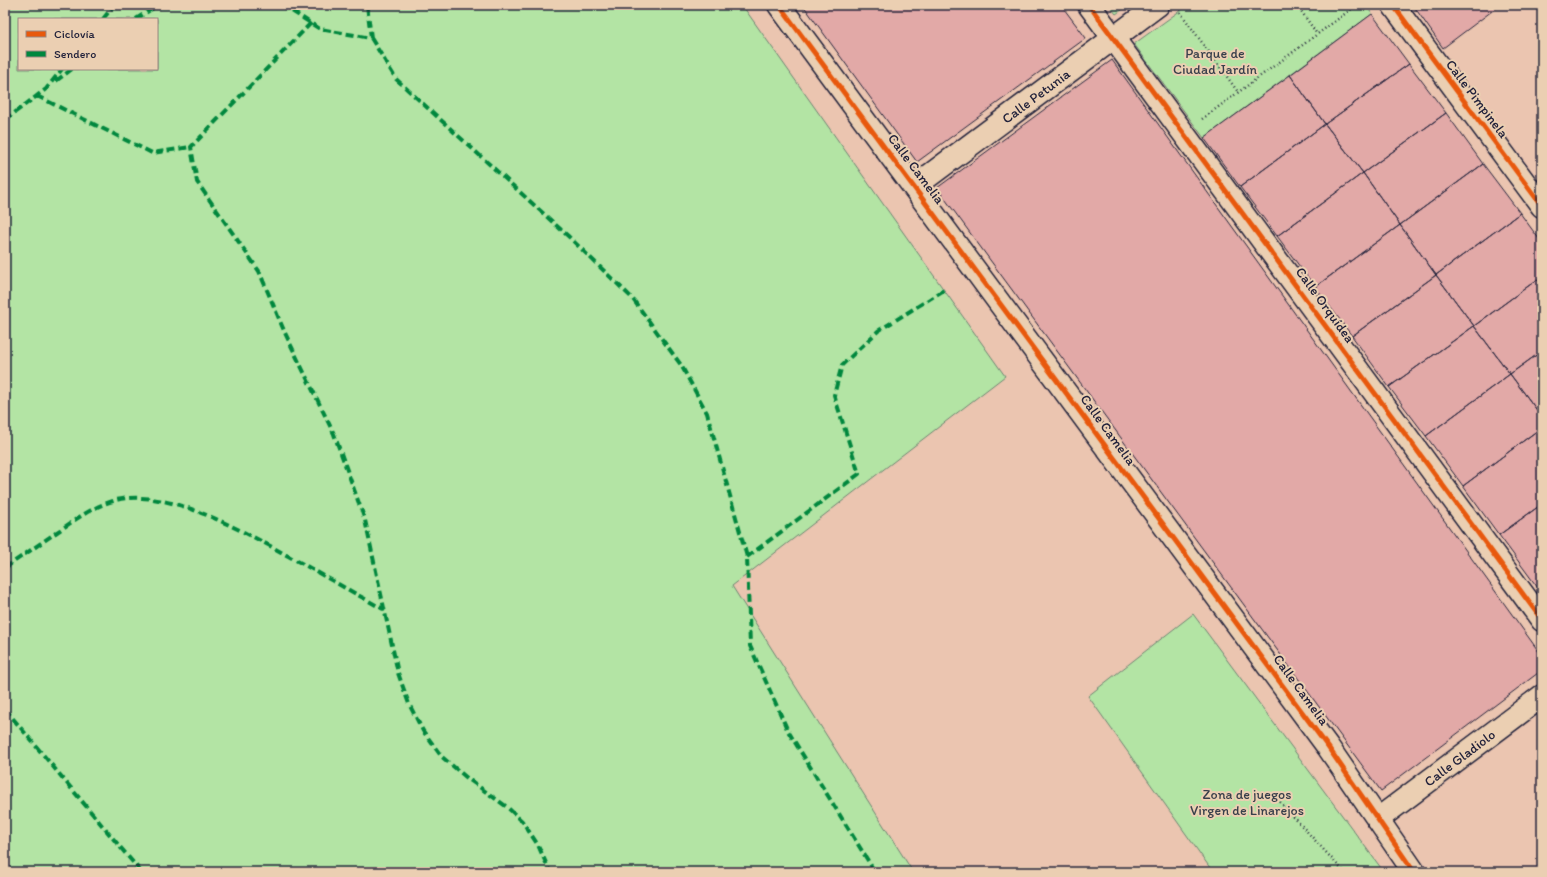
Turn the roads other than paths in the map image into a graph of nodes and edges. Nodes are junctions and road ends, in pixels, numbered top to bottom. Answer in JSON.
{"nodes":[{"id":1,"x":779,"y":5,"type":"edge"},
{"id":2,"x":1089,"y":5,"type":"edge"},
{"id":3,"x":1158,"y":5,"type":"edge"},
{"id":4,"x":1393,"y":5,"type":"edge"},
{"id":5,"x":1113,"y":38,"type":"junction"},
{"id":6,"x":914,"y":186,"type":"junction"},
{"id":7,"x":1542,"y":206,"type":"edge"},
{"id":8,"x":1542,"y":620,"type":"edge"},
{"id":9,"x":1542,"y":696,"type":"edge"},
{"id":10,"x":1378,"y":819,"type":"junction"},
{"id":11,"x":1414,"y":872,"type":"edge"}],
"edges":[{"from":1,"to":6,"type":"street","name":"Calle Camelia"},
{"from":2,"to":5,"type":"street","name":"Calle Orquídea"},
{"from":3,"to":5,"type":"street","name":"Calle Petunia"},
{"from":4,"to":7,"type":"street","name":"Calle Pimpinela"},
{"from":5,"to":6,"type":"street","name":"Calle Petunia"},
{"from":5,"to":8,"type":"street","name":"Calle Orquídea"},
{"from":6,"to":10,"type":"street","name":"Calle Camelia"},
{"from":9,"to":10,"type":"street","name":"Calle Gladiolo"},
{"from":10,"to":11,"type":"street","name":"Calle Camelia"}]}
